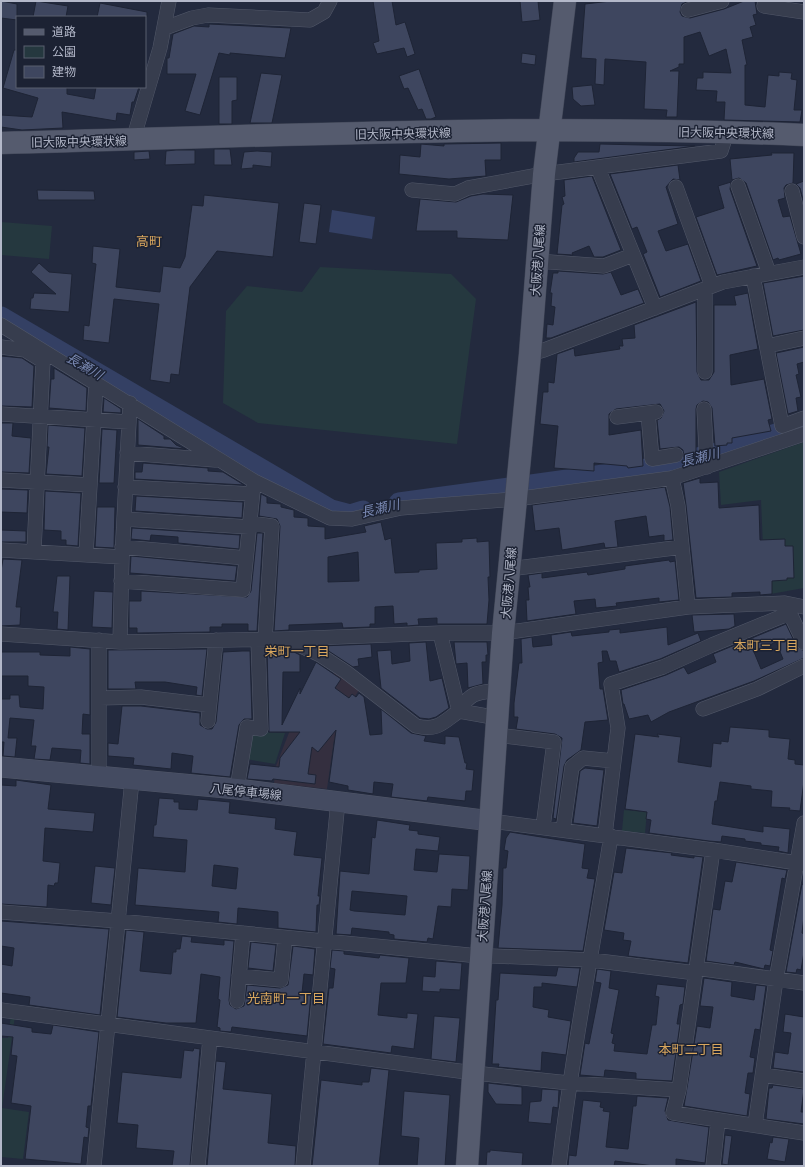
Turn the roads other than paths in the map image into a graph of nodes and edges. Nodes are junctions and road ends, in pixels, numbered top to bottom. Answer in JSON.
{"nodes":[{"id":1,"x":169,"y":1,"type":"edge"},
{"id":2,"x":330,"y":1,"type":"edge"},
{"id":3,"x":565,"y":1,"type":"edge"},
{"id":4,"x":765,"y":1,"type":"edge"},
{"id":5,"x":715,"y":2,"type":"edge"},
{"id":6,"x":688,"y":10,"type":"dead end"},
{"id":7,"x":804,"y":12,"type":"edge"},
{"id":8,"x":165,"y":28,"type":"junction"},
{"id":9,"x":550,"y":130,"type":"junction"},
{"id":10,"x":727,"y":132,"type":"junction"},
{"id":11,"x":804,"y":135,"type":"edge"},
{"id":12,"x":133,"y":140,"type":"junction"},
{"id":13,"x":1,"y":143,"type":"edge"},
{"id":14,"x":598,"y":168,"type":"junction"},
{"id":15,"x":544,"y":174,"type":"junction"},
{"id":16,"x":738,"y":186,"type":"dead end"},
{"id":17,"x":676,"y":187,"type":"dead end"},
{"id":18,"x":412,"y":190,"type":"dead end"},
{"id":19,"x":792,"y":191,"type":"dead end"},
{"id":20,"x":804,"y":237,"type":"edge"},
{"id":21,"x":633,"y":255,"type":"junction"},
{"id":22,"x":537,"y":261,"type":"junction"},
{"id":23,"x":804,"y":267,"type":"edge"},
{"id":24,"x":768,"y":273,"type":"junction"},
{"id":25,"x":753,"y":276,"type":"junction"},
{"id":26,"x":708,"y":287,"type":"junction"},
{"id":27,"x":655,"y":308,"type":"junction"},
{"id":28,"x":1,"y":325,"type":"edge"},
{"id":29,"x":804,"y":338,"type":"edge"},
{"id":30,"x":767,"y":346,"type":"junction"},
{"id":31,"x":1,"y":347,"type":"edge"},
{"id":32,"x":530,"y":354,"type":"junction"},
{"id":33,"x":705,"y":372,"type":"dead end"},
{"id":34,"x":96,"y":383,"type":"junction"},
{"id":35,"x":130,"y":403,"type":"junction"},
{"id":36,"x":704,"y":409,"type":"dead end"},
{"id":37,"x":1,"y":414,"type":"edge"},
{"id":38,"x":40,"y":416,"type":"junction"},
{"id":39,"x":617,"y":417,"type":"dead end"},
{"id":40,"x":804,"y":418,"type":"edge"},
{"id":41,"x":94,"y":420,"type":"junction"},
{"id":42,"x":129,"y":422,"type":"junction"},
{"id":43,"x":804,"y":434,"type":"edge"},
{"id":44,"x":128,"y":452,"type":"junction"},
{"id":45,"x":676,"y":455,"type":"dead end"},
{"id":46,"x":219,"y":460,"type":"junction"},
{"id":47,"x":706,"y":461,"type":"junction"},
{"id":48,"x":672,"y":478,"type":"junction"},
{"id":49,"x":1,"y":480,"type":"edge"},
{"id":50,"x":37,"y":482,"type":"junction"},
{"id":51,"x":90,"y":485,"type":"junction"},
{"id":52,"x":126,"y":487,"type":"junction"},
{"id":53,"x":253,"y":488,"type":"junction"},
{"id":54,"x":516,"y":490,"type":"junction"},
{"id":55,"x":124,"y":519,"type":"junction"},
{"id":56,"x":249,"y":525,"type":"junction"},
{"id":57,"x":682,"y":547,"type":"junction"},
{"id":58,"x":1,"y":550,"type":"edge"},
{"id":59,"x":34,"y":551,"type":"junction"},
{"id":60,"x":122,"y":552,"type":"junction"},
{"id":61,"x":86,"y":554,"type":"junction"},
{"id":62,"x":246,"y":558,"type":"junction"},
{"id":63,"x":509,"y":569,"type":"junction"},
{"id":64,"x":121,"y":581,"type":"junction"},
{"id":65,"x":804,"y":596,"type":"edge"},
{"id":66,"x":688,"y":607,"type":"junction"},
{"id":67,"x":804,"y":607,"type":"edge"},
{"id":68,"x":788,"y":608,"type":"junction"},
{"id":69,"x":440,"y":633,"type":"junction"},
{"id":70,"x":503,"y":633,"type":"junction"},
{"id":71,"x":1,"y":634,"type":"edge"},
{"id":72,"x":286,"y":639,"type":"junction"},
{"id":73,"x":99,"y":640,"type":"junction"},
{"id":74,"x":216,"y":640,"type":"junction"},
{"id":75,"x":262,"y":640,"type":"junction"},
{"id":76,"x":120,"y":642,"type":"junction"},
{"id":77,"x":804,"y":643,"type":"edge"},
{"id":78,"x":804,"y":666,"type":"edge"},
{"id":79,"x":499,"y":690,"type":"junction"},
{"id":80,"x":99,"y":698,"type":"junction"},
{"id":81,"x":210,"y":705,"type":"junction"},
{"id":82,"x":703,"y":709,"type":"dead end"},
{"id":83,"x":459,"y":711,"type":"junction"},
{"id":84,"x":208,"y":721,"type":"dead end"},
{"id":85,"x":498,"y":727,"type":"junction"},
{"id":86,"x":614,"y":761,"type":"junction"},
{"id":87,"x":1,"y":767,"type":"edge"},
{"id":88,"x":99,"y":776,"type":"junction"},
{"id":89,"x":132,"y":780,"type":"junction"},
{"id":90,"x":237,"y":789,"type":"junction"},
{"id":91,"x":338,"y":801,"type":"junction"},
{"id":92,"x":491,"y":821,"type":"junction"},
{"id":93,"x":804,"y":823,"type":"edge"},
{"id":94,"x":543,"y":827,"type":"junction"},
{"id":95,"x":563,"y":830,"type":"junction"},
{"id":96,"x":608,"y":835,"type":"junction"},
{"id":97,"x":712,"y":850,"type":"junction"},
{"id":98,"x":801,"y":864,"type":"edge"},
{"id":99,"x":1,"y":912,"type":"edge"},
{"id":100,"x":118,"y":920,"type":"junction"},
{"id":101,"x":243,"y":933,"type":"junction"},
{"id":102,"x":285,"y":938,"type":"junction"},
{"id":103,"x":326,"y":942,"type":"junction"},
{"id":104,"x":480,"y":955,"type":"junction"},
{"id":105,"x":591,"y":960,"type":"junction"},
{"id":106,"x":696,"y":971,"type":"junction"},
{"id":107,"x":239,"y":976,"type":"junction"},
{"id":108,"x":776,"y":980,"type":"junction"},
{"id":109,"x":804,"y":983,"type":"edge"},
{"id":110,"x":237,"y":1001,"type":"dead end"},
{"id":111,"x":1,"y":1010,"type":"edge"},
{"id":112,"x":107,"y":1024,"type":"junction"},
{"id":113,"x":210,"y":1038,"type":"junction"},
{"id":114,"x":313,"y":1051,"type":"junction"},
{"id":115,"x":474,"y":1073,"type":"junction"},
{"id":116,"x":763,"y":1075,"type":"junction"},
{"id":117,"x":804,"y":1081,"type":"edge"},
{"id":118,"x":568,"y":1083,"type":"junction"},
{"id":119,"x":678,"y":1090,"type":"junction"},
{"id":120,"x":718,"y":1121,"type":"junction"},
{"id":121,"x":755,"y":1125,"type":"junction"},
{"id":122,"x":804,"y":1133,"type":"edge"},
{"id":123,"x":94,"y":1166,"type":"edge"},
{"id":124,"x":198,"y":1166,"type":"edge"},
{"id":125,"x":303,"y":1166,"type":"edge"},
{"id":126,"x":467,"y":1166,"type":"edge"},
{"id":127,"x":558,"y":1166,"type":"edge"},
{"id":128,"x":714,"y":1166,"type":"edge"}],
"edges":[{"from":1,"to":8,"type":"street"},
{"from":2,"to":8,"type":"street"},
{"from":3,"to":9,"type":"main road","name":"大阪港八尾線"},
{"from":4,"to":7,"type":"street"},
{"from":5,"to":6,"type":"street"},
{"from":8,"to":12,"type":"street"},
{"from":9,"to":10,"type":"main road","name":"旧大阪中央環状線"},
{"from":9,"to":12,"type":"main road","name":"旧大阪中央環状線"},
{"from":9,"to":15,"type":"main road","name":"大阪港八尾線"},
{"from":10,"to":11,"type":"main road","name":"旧大阪中央環状線"},
{"from":10,"to":14,"type":"street"},
{"from":12,"to":13,"type":"main road","name":"旧大阪中央環状線"},
{"from":14,"to":15,"type":"street"},
{"from":14,"to":21,"type":"street"},
{"from":15,"to":18,"type":"street"},
{"from":15,"to":22,"type":"main road","name":"大阪港八尾線"},
{"from":16,"to":24,"type":"street"},
{"from":17,"to":26,"type":"street"},
{"from":19,"to":20,"type":"street"},
{"from":21,"to":22,"type":"street"},
{"from":21,"to":27,"type":"street"},
{"from":22,"to":32,"type":"main road","name":"大阪港八尾線"},
{"from":23,"to":24,"type":"street"},
{"from":24,"to":25,"type":"street"},
{"from":25,"to":26,"type":"street"},
{"from":25,"to":30,"type":"street"},
{"from":26,"to":27,"type":"street"},
{"from":26,"to":33,"type":"street"},
{"from":27,"to":32,"type":"street"},
{"from":28,"to":34,"type":"street"},
{"from":29,"to":30,"type":"street"},
{"from":30,"to":40,"type":"street"},
{"from":31,"to":38,"type":"street"},
{"from":32,"to":54,"type":"main road","name":"大阪港八尾線"},
{"from":34,"to":35,"type":"street"},
{"from":34,"to":41,"type":"street"},
{"from":35,"to":42,"type":"street"},
{"from":35,"to":46,"type":"street"},
{"from":36,"to":47,"type":"street"},
{"from":37,"to":38,"type":"street"},
{"from":38,"to":41,"type":"street"},
{"from":38,"to":50,"type":"street"},
{"from":39,"to":45,"type":"street"},
{"from":41,"to":42,"type":"street"},
{"from":41,"to":51,"type":"street"},
{"from":42,"to":44,"type":"street"},
{"from":43,"to":47,"type":"street"},
{"from":44,"to":46,"type":"street"},
{"from":44,"to":52,"type":"street"},
{"from":46,"to":53,"type":"street"},
{"from":47,"to":48,"type":"street"},
{"from":48,"to":54,"type":"street"},
{"from":48,"to":57,"type":"street"},
{"from":49,"to":50,"type":"street"},
{"from":50,"to":51,"type":"street"},
{"from":50,"to":59,"type":"street"},
{"from":51,"to":61,"type":"street"},
{"from":52,"to":53,"type":"street"},
{"from":52,"to":55,"type":"street"},
{"from":53,"to":54,"type":"street"},
{"from":53,"to":56,"type":"street"},
{"from":54,"to":63,"type":"main road","name":"大阪港八尾線"},
{"from":55,"to":56,"type":"street"},
{"from":55,"to":60,"type":"street"},
{"from":56,"to":62,"type":"street"},
{"from":56,"to":75,"type":"street"},
{"from":57,"to":63,"type":"street"},
{"from":57,"to":66,"type":"street"},
{"from":58,"to":59,"type":"street"},
{"from":59,"to":61,"type":"street"},
{"from":60,"to":61,"type":"street"},
{"from":60,"to":62,"type":"street"},
{"from":60,"to":64,"type":"street"},
{"from":62,"to":64,"type":"street"},
{"from":63,"to":70,"type":"main road","name":"大阪港八尾線"},
{"from":64,"to":76,"type":"street"},
{"from":65,"to":68,"type":"street"},
{"from":66,"to":68,"type":"street"},
{"from":66,"to":70,"type":"street"},
{"from":67,"to":68,"type":"street"},
{"from":68,"to":77,"type":"street"},
{"from":68,"to":86,"type":"street"},
{"from":69,"to":70,"type":"street"},
{"from":69,"to":72,"type":"street"},
{"from":69,"to":83,"type":"street"},
{"from":70,"to":79,"type":"main road","name":"大阪港八尾線"},
{"from":71,"to":73,"type":"street"},
{"from":72,"to":75,"type":"street"},
{"from":72,"to":83,"type":"street"},
{"from":73,"to":76,"type":"street"},
{"from":73,"to":80,"type":"street"},
{"from":74,"to":75,"type":"street"},
{"from":74,"to":76,"type":"street"},
{"from":74,"to":81,"type":"street"},
{"from":75,"to":90,"type":"street"},
{"from":78,"to":82,"type":"street"},
{"from":79,"to":83,"type":"street"},
{"from":79,"to":85,"type":"main road","name":"大阪港八尾線"},
{"from":80,"to":81,"type":"street"},
{"from":80,"to":88,"type":"street"},
{"from":81,"to":84,"type":"street"},
{"from":83,"to":85,"type":"street"},
{"from":85,"to":92,"type":"main road","name":"大阪港八尾線"},
{"from":85,"to":94,"type":"street"},
{"from":86,"to":95,"type":"street"},
{"from":86,"to":96,"type":"street"},
{"from":87,"to":88,"type":"main road","name":"八尾停車場線"},
{"from":88,"to":89,"type":"main road","name":"八尾停車場線"},
{"from":89,"to":90,"type":"main road","name":"八尾停車場線"},
{"from":89,"to":100,"type":"street"},
{"from":90,"to":91,"type":"main road","name":"八尾停車場線"},
{"from":91,"to":92,"type":"main road","name":"八尾停車場線"},
{"from":91,"to":103,"type":"street"},
{"from":92,"to":94,"type":"street"},
{"from":92,"to":104,"type":"main road","name":"大阪港八尾線"},
{"from":93,"to":98,"type":"street"},
{"from":94,"to":95,"type":"street"},
{"from":95,"to":96,"type":"street"},
{"from":96,"to":97,"type":"street"},
{"from":96,"to":105,"type":"street"},
{"from":97,"to":98,"type":"street"},
{"from":97,"to":106,"type":"street"},
{"from":98,"to":108,"type":"street"},
{"from":99,"to":100,"type":"street"},
{"from":100,"to":101,"type":"street"},
{"from":100,"to":112,"type":"street"},
{"from":101,"to":102,"type":"street"},
{"from":101,"to":107,"type":"street"},
{"from":102,"to":103,"type":"street"},
{"from":102,"to":107,"type":"street"},
{"from":103,"to":104,"type":"street"},
{"from":103,"to":114,"type":"street"},
{"from":104,"to":105,"type":"street"},
{"from":104,"to":115,"type":"main road","name":"大阪港八尾線"},
{"from":105,"to":106,"type":"street"},
{"from":105,"to":118,"type":"street"},
{"from":106,"to":108,"type":"street"},
{"from":106,"to":119,"type":"street"},
{"from":107,"to":110,"type":"street"},
{"from":108,"to":109,"type":"street"},
{"from":108,"to":116,"type":"street"},
{"from":111,"to":112,"type":"street"},
{"from":112,"to":113,"type":"street"},
{"from":112,"to":123,"type":"street"},
{"from":113,"to":114,"type":"street"},
{"from":113,"to":124,"type":"street"},
{"from":114,"to":115,"type":"street"},
{"from":114,"to":125,"type":"street"},
{"from":115,"to":118,"type":"street"},
{"from":115,"to":126,"type":"main road","name":"大阪港八尾線"},
{"from":116,"to":117,"type":"street"},
{"from":116,"to":121,"type":"street"},
{"from":118,"to":119,"type":"street"},
{"from":118,"to":127,"type":"street"},
{"from":119,"to":120,"type":"street"},
{"from":120,"to":121,"type":"street"},
{"from":120,"to":128,"type":"street"},
{"from":121,"to":122,"type":"street"}]}
